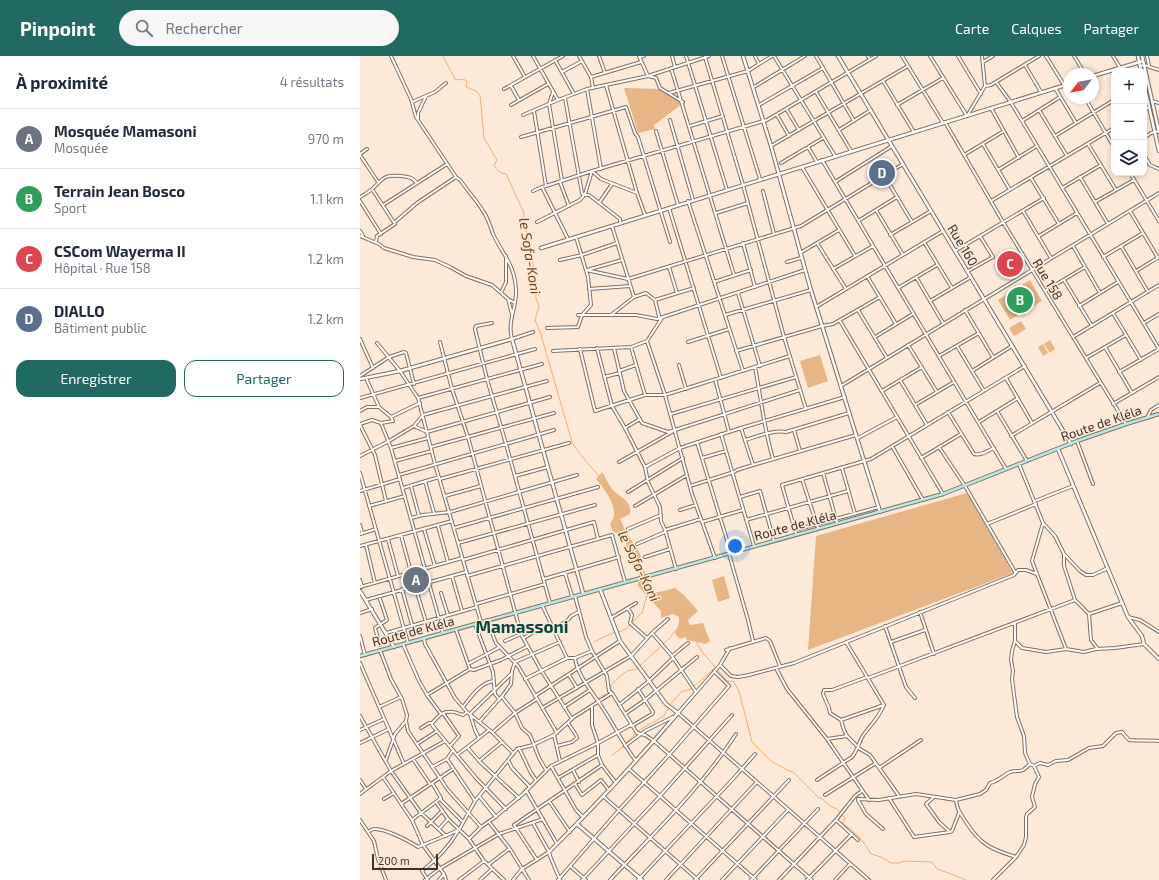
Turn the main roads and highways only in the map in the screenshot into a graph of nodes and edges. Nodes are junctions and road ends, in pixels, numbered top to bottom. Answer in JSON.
{"nodes":[{"id":1,"x":1159,"y":414,"type":"edge"},
{"id":2,"x":360,"y":656,"type":"edge"}],
"edges":[{"from":1,"to":2,"type":"main road","name":"Route de Kléla"}]}
